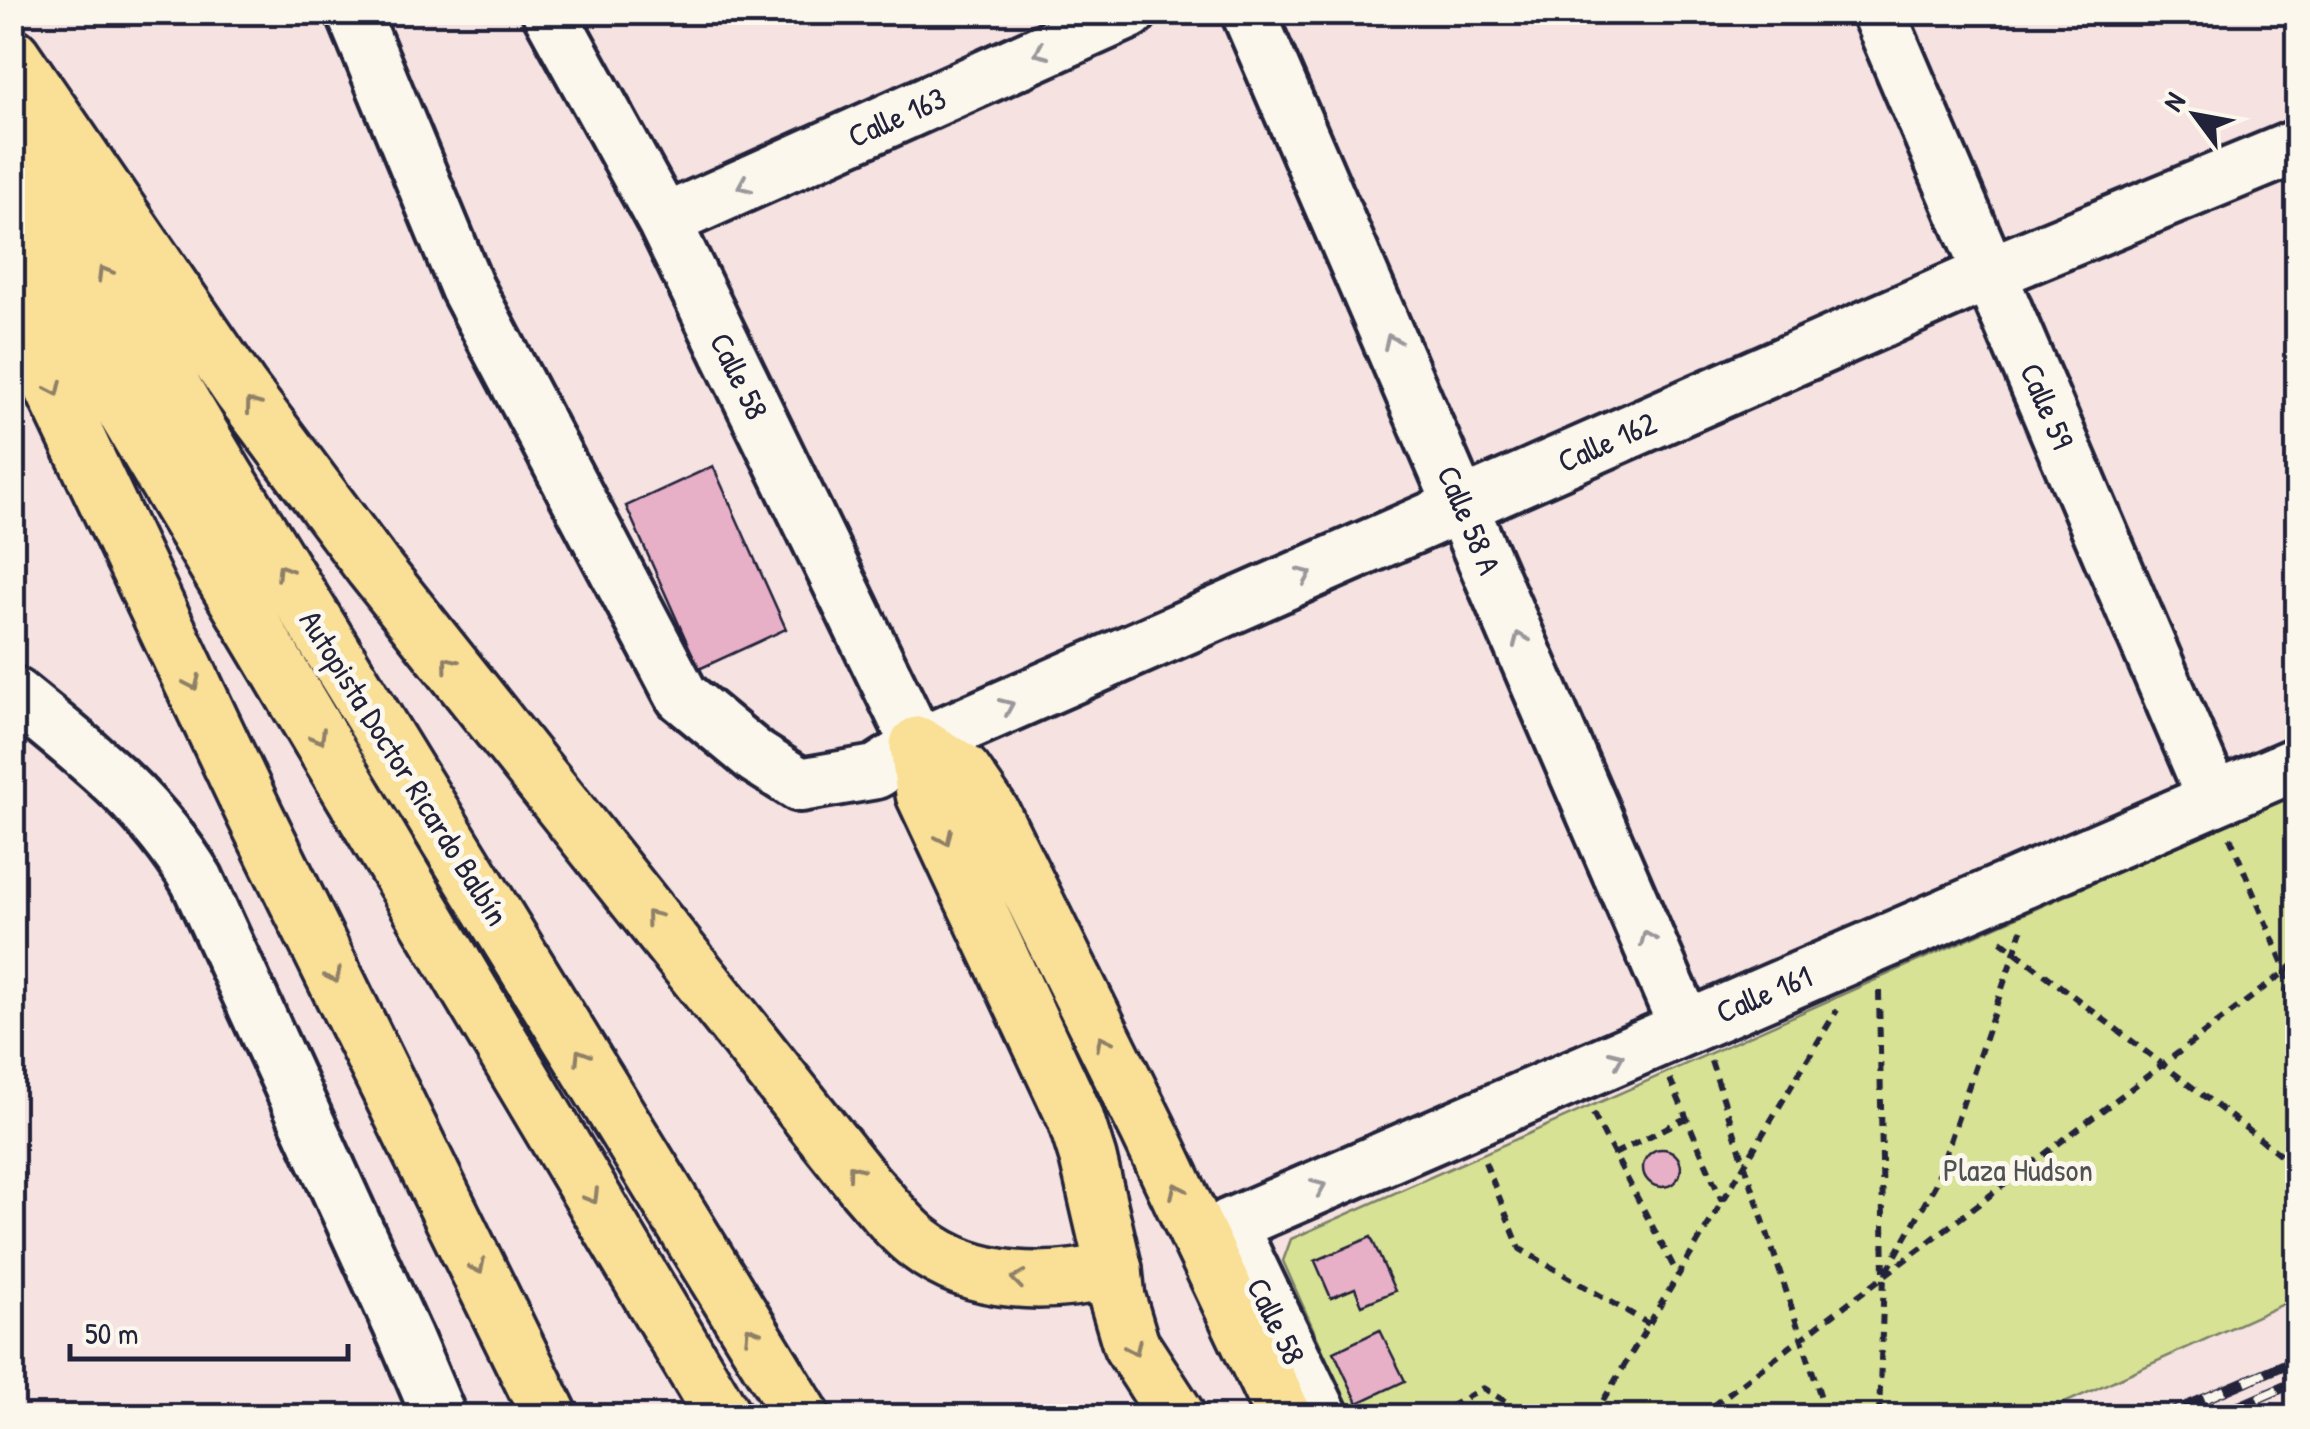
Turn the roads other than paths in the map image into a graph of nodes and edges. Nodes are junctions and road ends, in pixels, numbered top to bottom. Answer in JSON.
{"nodes":[{"id":1,"x":353,"y":12,"type":"edge"},
{"id":2,"x":549,"y":12,"type":"edge"},
{"id":3,"x":1130,"y":12,"type":"edge"},
{"id":4,"x":1248,"y":12,"type":"edge"},
{"id":5,"x":1878,"y":12,"type":"edge"},
{"id":6,"x":12,"y":56,"type":"edge"},
{"id":7,"x":12,"y":117,"type":"edge"},
{"id":8,"x":2298,"y":146,"type":"edge"},
{"id":9,"x":12,"y":221,"type":"edge"},
{"id":10,"x":664,"y":221,"type":"junction"},
{"id":11,"x":1990,"y":273,"type":"junction"},
{"id":12,"x":12,"y":301,"type":"edge"},
{"id":13,"x":1463,"y":506,"type":"junction"},
{"id":14,"x":12,"y":693,"type":"edge"},
{"id":15,"x":918,"y":745,"type":"junction"},
{"id":16,"x":2298,"y":763,"type":"edge"},
{"id":17,"x":2214,"y":799,"type":"junction"},
{"id":18,"x":1679,"y":1031,"type":"junction"},
{"id":19,"x":1148,"y":1129,"type":"junction"},
{"id":20,"x":1088,"y":1158,"type":"junction"},
{"id":21,"x":1230,"y":1225,"type":"joint"},
{"id":22,"x":1114,"y":1270,"type":"junction"},
{"id":23,"x":439,"y":1416,"type":"edge"},
{"id":24,"x":550,"y":1416,"type":"edge"},
{"id":25,"x":722,"y":1416,"type":"edge"},
{"id":26,"x":802,"y":1416,"type":"edge"},
{"id":27,"x":1176,"y":1416,"type":"edge"},
{"id":28,"x":1284,"y":1416,"type":"edge"},
{"id":29,"x":1322,"y":1416,"type":"edge"}],
"edges":[{"from":1,"to":15,"type":"street","name":"Calle 162"},
{"from":2,"to":10,"type":"street","name":"Calle 58"},
{"from":3,"to":10,"type":"street","name":"Calle 163","one_way":true},
{"from":13,"to":4,"type":"street","name":"Calle 58 A","one_way":true},
{"from":5,"to":11,"type":"street","name":"Calle 59"},
{"from":22,"to":6,"type":"main road","one_way":true},
{"from":26,"to":7,"type":"main road","name":"Autopista Doctor Ricardo Balbín","one_way":true},
{"from":8,"to":11,"type":"street","name":"Calle 162"},
{"from":9,"to":25,"type":"main road","name":"Autopista Doctor Ricardo Balbín","one_way":true},
{"from":10,"to":15,"type":"street","name":"Calle 58"},
{"from":11,"to":13,"type":"street","name":"Calle 162"},
{"from":11,"to":17,"type":"street","name":"Calle 59"},
{"from":12,"to":24,"type":"main road","one_way":true},
{"from":15,"to":13,"type":"street","name":"Calle 162","one_way":true},
{"from":18,"to":13,"type":"street","name":"Calle 58 A","one_way":true},
{"from":14,"to":23,"type":"street"},
{"from":19,"to":15,"type":"main road","one_way":true},
{"from":15,"to":20,"type":"main road","one_way":true},
{"from":16,"to":17,"type":"street","name":"Calle 161"},
{"from":17,"to":18,"type":"street","name":"Calle 161"},
{"from":21,"to":18,"type":"street","name":"Calle 161","one_way":true},
{"from":19,"to":20,"type":"main road"},
{"from":28,"to":19,"type":"main road","one_way":true},
{"from":20,"to":22,"type":"main road"},
{"from":21,"to":29,"type":"street","name":"Calle 58"},
{"from":22,"to":27,"type":"main road","one_way":true}]}
